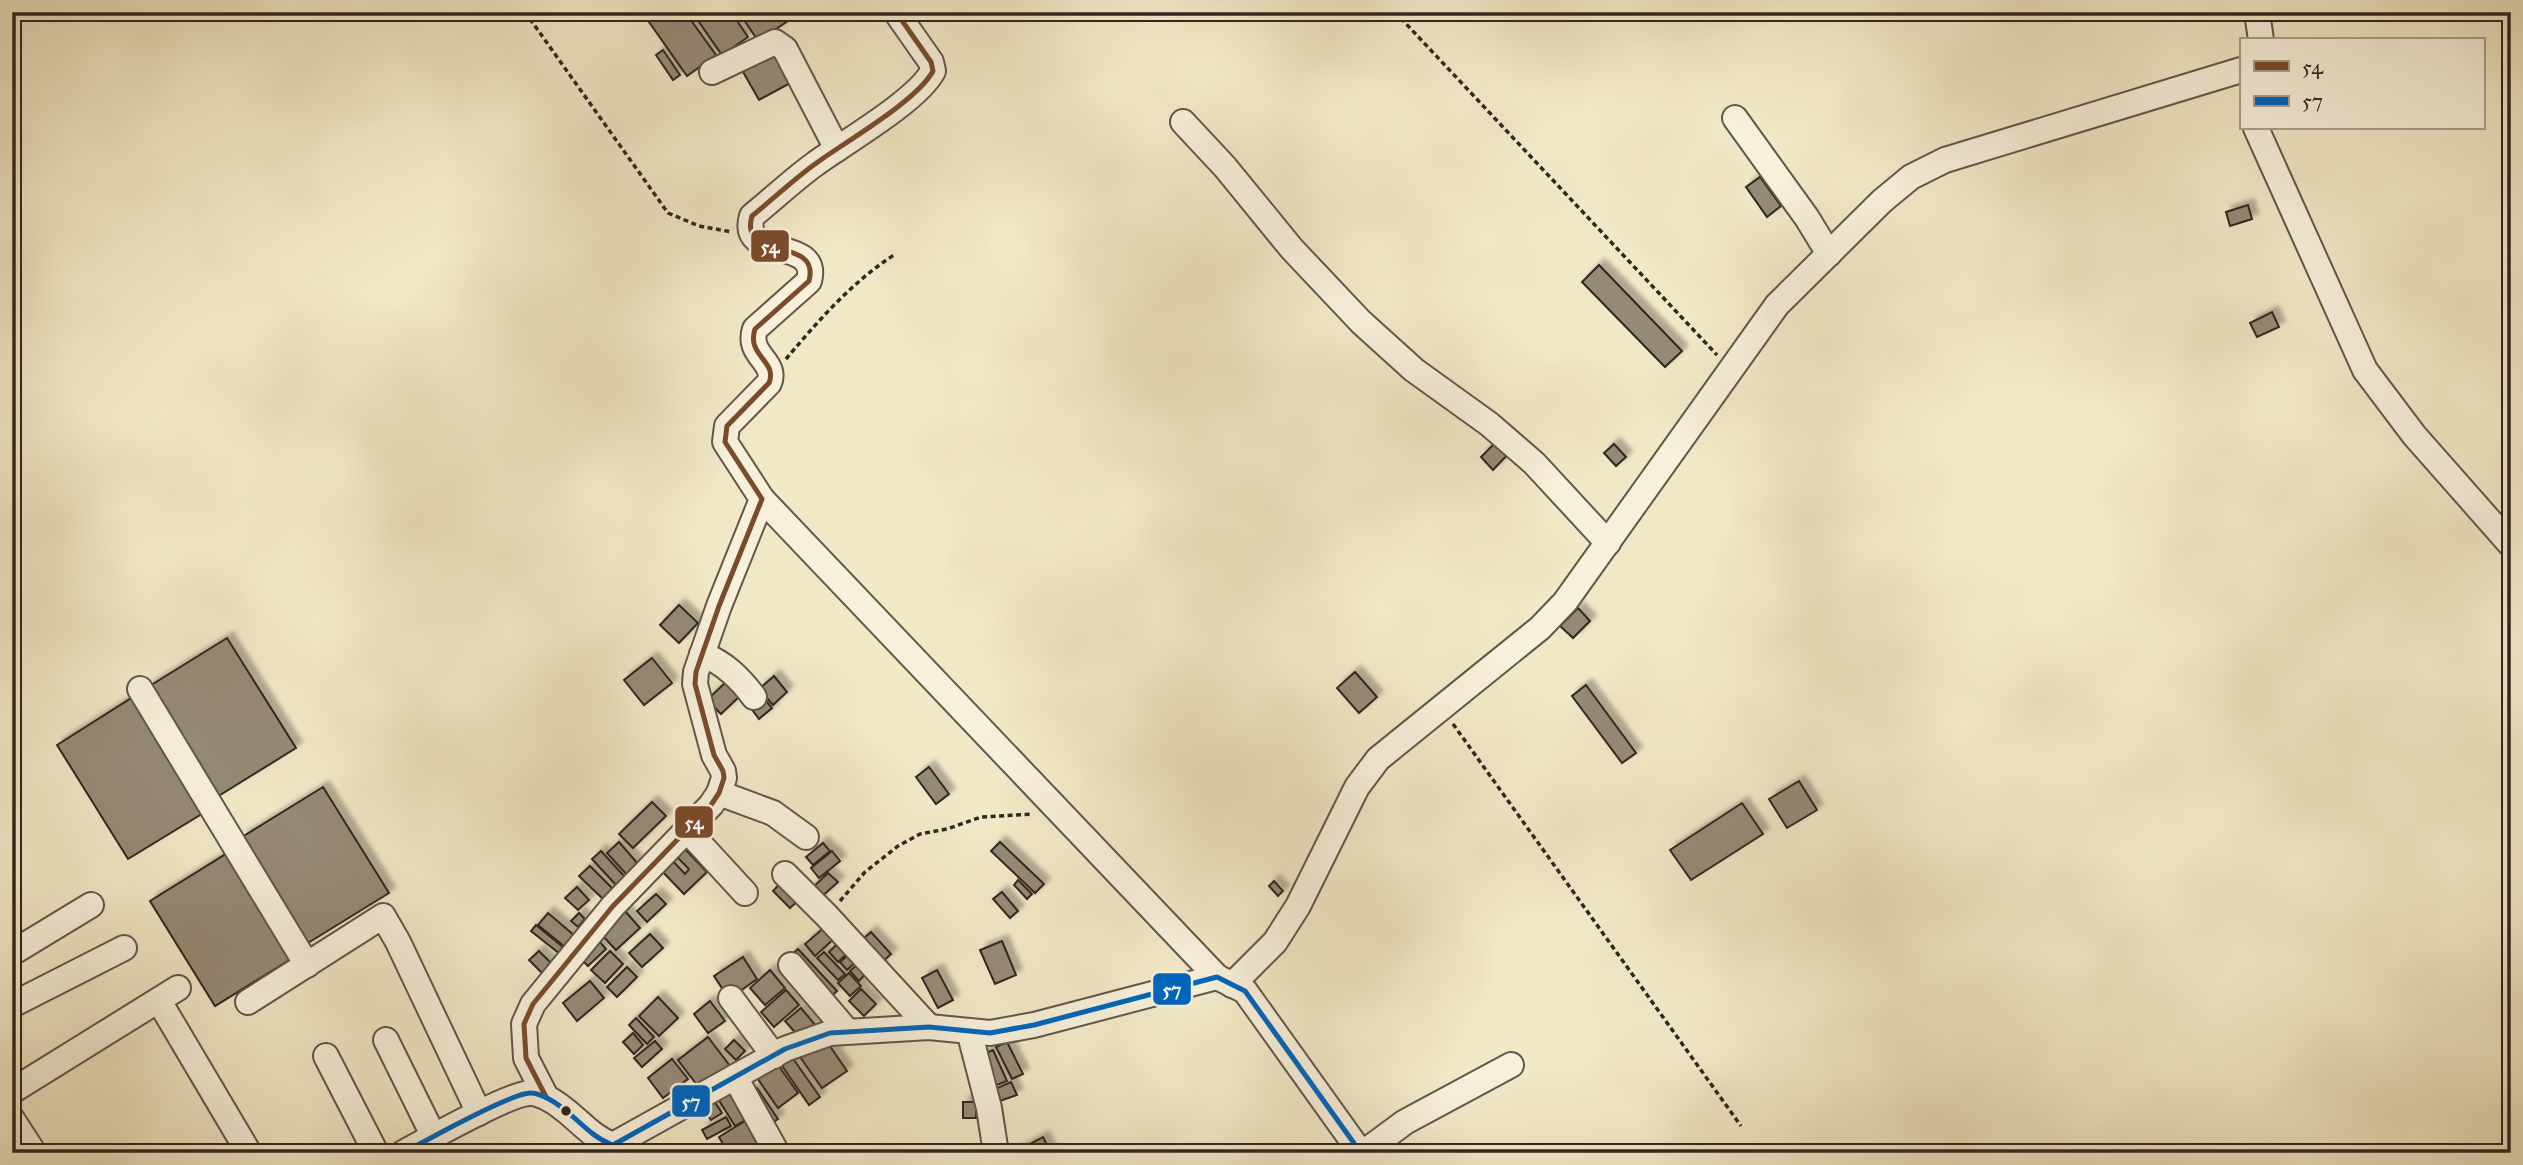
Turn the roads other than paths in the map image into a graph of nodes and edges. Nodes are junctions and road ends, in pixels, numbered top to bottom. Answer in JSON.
{"nodes":[{"id":1,"x":896,"y":12,"type":"edge"},
{"id":2,"x":2257,"y":12,"type":"edge"},
{"id":3,"x":2261,"y":38,"type":"edge"},
{"id":4,"x":2240,"y":70,"type":"edge"},
{"id":5,"x":712,"y":72,"type":"dead end"},
{"id":6,"x":1735,"y":118,"type":"dead end"},
{"id":7,"x":1183,"y":122,"type":"dead end"},
{"id":8,"x":2257,"y":130,"type":"edge"},
{"id":9,"x":837,"y":149,"type":"junction"},
{"id":10,"x":1829,"y":254,"type":"junction"},
{"id":11,"x":762,"y":499,"type":"junction"},
{"id":12,"x":1608,"y":543,"type":"junction"},
{"id":13,"x":2511,"y":545,"type":"edge"},
{"id":14,"x":702,"y":654,"type":"junction"},
{"id":15,"x":140,"y":689,"type":"dead end"},
{"id":16,"x":754,"y":697,"type":"dead end"},
{"id":17,"x":719,"y":793,"type":"junction"},
{"id":18,"x":687,"y":830,"type":"junction"},
{"id":19,"x":806,"y":837,"type":"dead end"},
{"id":20,"x":785,"y":874,"type":"dead end"},
{"id":21,"x":745,"y":893,"type":"dead end"},
{"id":22,"x":91,"y":905,"type":"dead end"},
{"id":23,"x":124,"y":948,"type":"dead end"},
{"id":24,"x":12,"y":953,"type":"edge"},
{"id":25,"x":307,"y":965,"type":"junction"},
{"id":26,"x":791,"y":965,"type":"dead end"},
{"id":27,"x":1225,"y":981,"type":"junction"},
{"id":28,"x":731,"y":998,"type":"dead end"},
{"id":29,"x":248,"y":1002,"type":"dead end"},
{"id":30,"x":12,"y":1004,"type":"edge"},
{"id":31,"x":929,"y":1027,"type":"junction"},
{"id":32,"x":847,"y":1031,"type":"junction"},
{"id":33,"x":969,"y":1031,"type":"junction"},
{"id":34,"x":386,"y":1040,"type":"dead end"},
{"id":35,"x":326,"y":1056,"type":"dead end"},
{"id":36,"x":774,"y":1056,"type":"junction"},
{"id":37,"x":1511,"y":1065,"type":"dead end"},
{"id":38,"x":736,"y":1077,"type":"junction"},
{"id":39,"x":12,"y":1091,"type":"edge"},
{"id":40,"x":546,"y":1097,"type":"junction"},
{"id":41,"x":479,"y":1114,"type":"junction"},
{"id":42,"x":12,"y":1119,"type":"edge"},
{"id":43,"x":434,"y":1137,"type":"junction"},
{"id":44,"x":34,"y":1153,"type":"edge"},
{"id":45,"x":249,"y":1153,"type":"edge"},
{"id":46,"x":376,"y":1153,"type":"edge"},
{"id":47,"x":403,"y":1153,"type":"edge"},
{"id":48,"x":777,"y":1153,"type":"edge"},
{"id":49,"x":996,"y":1153,"type":"edge"},
{"id":50,"x":1362,"y":1153,"type":"edge"}],
"edges":[{"from":1,"to":9,"type":"street"},
{"from":2,"to":3,"type":"street"},
{"from":4,"to":10,"type":"street"},
{"from":5,"to":9,"type":"street"},
{"from":6,"to":10,"type":"street"},
{"from":7,"to":12,"type":"street"},
{"from":8,"to":13,"type":"street"},
{"from":9,"to":11,"type":"street"},
{"from":10,"to":12,"type":"street"},
{"from":11,"to":14,"type":"street"},
{"from":11,"to":27,"type":"street"},
{"from":12,"to":27,"type":"street"},
{"from":14,"to":16,"type":"street"},
{"from":14,"to":17,"type":"street"},
{"from":15,"to":25,"type":"street"},
{"from":17,"to":18,"type":"street"},
{"from":17,"to":19,"type":"street"},
{"from":18,"to":21,"type":"street"},
{"from":18,"to":40,"type":"street"},
{"from":20,"to":31,"type":"street"},
{"from":22,"to":24,"type":"street"},
{"from":23,"to":30,"type":"street"},
{"from":25,"to":29,"type":"street"},
{"from":25,"to":41,"type":"street"},
{"from":26,"to":32,"type":"street"},
{"from":27,"to":33,"type":"street"},
{"from":27,"to":50,"type":"street"},
{"from":28,"to":36,"type":"street"},
{"from":31,"to":32,"type":"street"},
{"from":31,"to":33,"type":"street"},
{"from":32,"to":36,"type":"street"},
{"from":33,"to":49,"type":"street"},
{"from":34,"to":43,"type":"street"},
{"from":35,"to":46,"type":"street"},
{"from":36,"to":38,"type":"street"},
{"from":37,"to":50,"type":"street"},
{"from":38,"to":40,"type":"street"},
{"from":38,"to":48,"type":"street"},
{"from":39,"to":45,"type":"street"},
{"from":40,"to":41,"type":"street"},
{"from":41,"to":43,"type":"street"},
{"from":42,"to":44,"type":"street"},
{"from":43,"to":47,"type":"street"}]}
